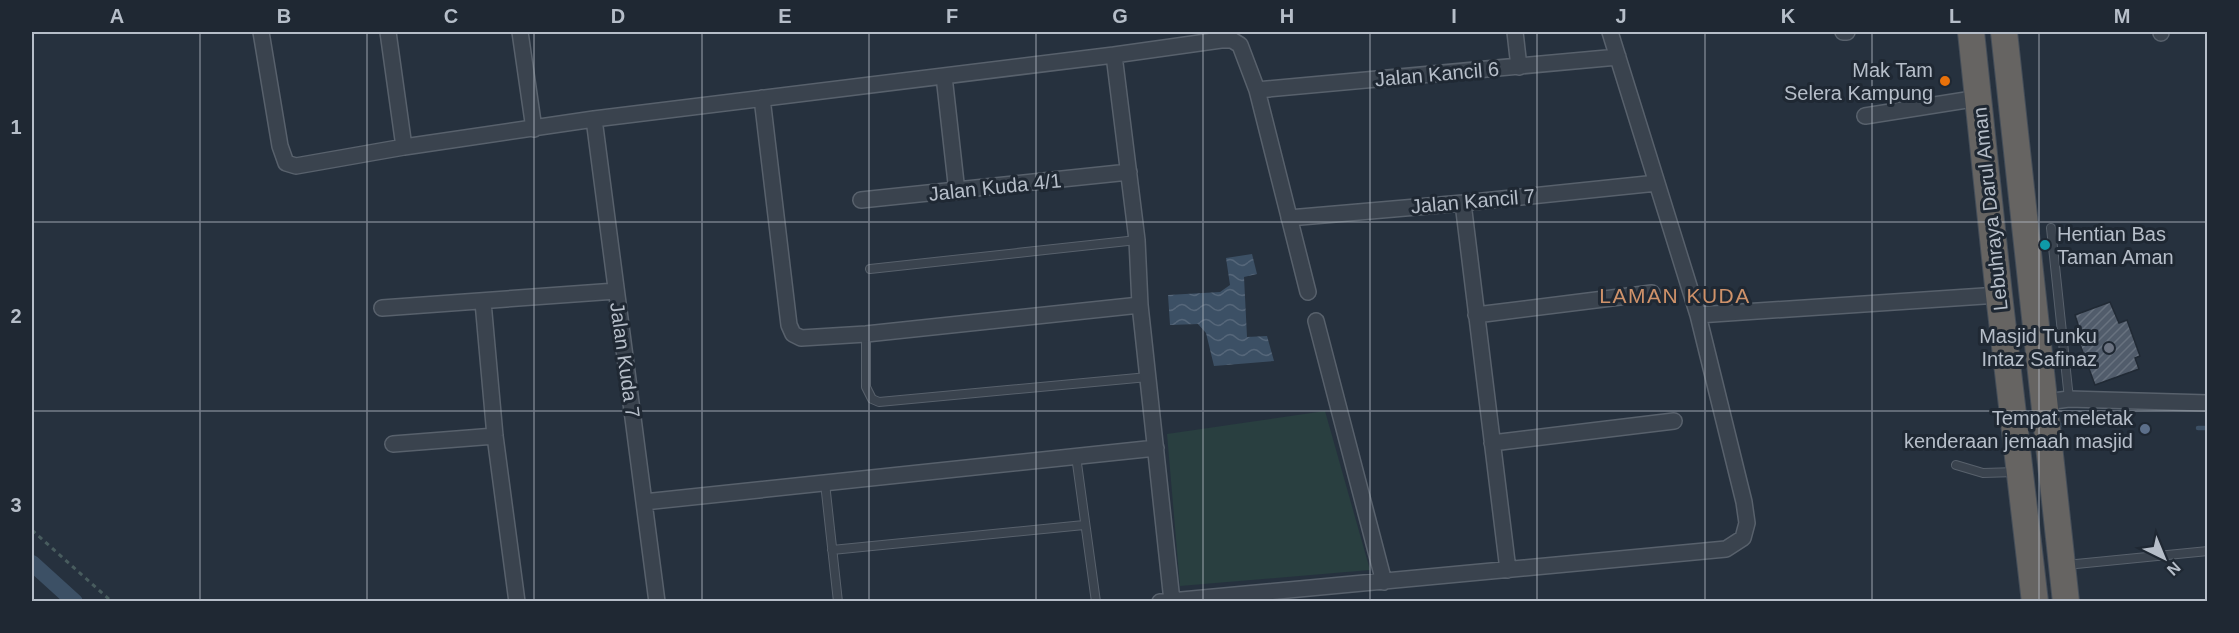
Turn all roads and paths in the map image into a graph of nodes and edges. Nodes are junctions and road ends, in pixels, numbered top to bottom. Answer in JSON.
{"nodes":[{"id":1,"x":261,"y":32,"type":"edge"},
{"id":2,"x":388,"y":32,"type":"edge"},
{"id":3,"x":520,"y":32,"type":"edge"},
{"id":4,"x":1515,"y":32,"type":"edge"},
{"id":5,"x":1610,"y":32,"type":"edge"},
{"id":6,"x":1971,"y":32,"type":"edge"},
{"id":7,"x":2004,"y":32,"type":"edge"},
{"id":8,"x":1114,"y":55,"type":"junction"},
{"id":9,"x":1618,"y":57,"type":"junction"},
{"id":10,"x":1519,"y":67,"type":"junction"},
{"id":11,"x":944,"y":76,"type":"junction"},
{"id":12,"x":1257,"y":90,"type":"junction"},
{"id":13,"x":762,"y":98,"type":"junction"},
{"id":14,"x":1979,"y":98,"type":"junction"},
{"id":15,"x":1865,"y":116,"type":"dead end"},
{"id":16,"x":594,"y":119,"type":"junction"},
{"id":17,"x":534,"y":129,"type":"junction"},
{"id":18,"x":404,"y":147,"type":"junction"},
{"id":19,"x":1129,"y":172,"type":"junction"},
{"id":20,"x":1657,"y":183,"type":"junction"},
{"id":21,"x":957,"y":192,"type":"junction"},
{"id":22,"x":861,"y":200,"type":"dead end"},
{"id":23,"x":1464,"y":203,"type":"junction"},
{"id":24,"x":1289,"y":218,"type":"junction"},
{"id":25,"x":2051,"y":228,"type":"dead end"},
{"id":26,"x":1137,"y":240,"type":"junction"},
{"id":27,"x":870,"y":268,"type":"dead end"},
{"id":28,"x":616,"y":291,"type":"junction"},
{"id":29,"x":1308,"y":292,"type":"dead end"},
{"id":30,"x":1652,"y":292,"type":"dead end"},
{"id":31,"x":1999,"y":295,"type":"junction"},
{"id":32,"x":483,"y":302,"type":"junction"},
{"id":33,"x":1140,"y":305,"type":"junction"},
{"id":34,"x":382,"y":308,"type":"dead end"},
{"id":35,"x":1476,"y":315,"type":"junction"},
{"id":36,"x":1698,"y":315,"type":"junction"},
{"id":37,"x":1316,"y":321,"type":"dead end"},
{"id":38,"x":2049,"y":326,"type":"junction"},
{"id":39,"x":866,"y":334,"type":"junction"},
{"id":40,"x":1148,"y":377,"type":"junction"},
{"id":41,"x":2057,"y":400,"type":"junction"},
{"id":42,"x":2208,"y":402,"type":"edge"},
{"id":43,"x":1674,"y":421,"type":"dead end"},
{"id":44,"x":495,"y":436,"type":"junction"},
{"id":45,"x":393,"y":444,"type":"dead end"},
{"id":46,"x":1492,"y":444,"type":"junction"},
{"id":47,"x":1156,"y":448,"type":"junction"},
{"id":48,"x":1076,"y":456,"type":"junction"},
{"id":49,"x":1956,"y":465,"type":"dead end"},
{"id":50,"x":2020,"y":472,"type":"junction"},
{"id":51,"x":825,"y":483,"type":"junction"},
{"id":52,"x":644,"y":502,"type":"junction"},
{"id":53,"x":1084,"y":525,"type":"junction"},
{"id":54,"x":32,"y":530,"type":"edge"},
{"id":55,"x":832,"y":550,"type":"junction"},
{"id":56,"x":2208,"y":551,"type":"edge"},
{"id":57,"x":2062,"y":565,"type":"junction"},
{"id":58,"x":1508,"y":570,"type":"junction"},
{"id":59,"x":1384,"y":582,"type":"junction"},
{"id":60,"x":1166,"y":601,"type":"edge"},
{"id":61,"x":112,"y":602,"type":"edge"},
{"id":62,"x":517,"y":602,"type":"edge"},
{"id":63,"x":657,"y":602,"type":"edge"},
{"id":64,"x":838,"y":602,"type":"edge"},
{"id":65,"x":1096,"y":602,"type":"edge"},
{"id":66,"x":2035,"y":602,"type":"edge"},
{"id":67,"x":2066,"y":602,"type":"edge"}],
"edges":[{"from":1,"to":18,"type":"street"},
{"from":2,"to":18,"type":"street"},
{"from":3,"to":17,"type":"street"},
{"from":4,"to":10,"type":"street"},
{"from":5,"to":9,"type":"street"},
{"from":6,"to":14,"type":"highway","name":"Lebuhraya Darul Aman"},
{"from":7,"to":38,"type":"highway","name":"Lebuhraya Darul Aman"},
{"from":8,"to":11,"type":"street"},
{"from":8,"to":12,"type":"street"},
{"from":8,"to":19,"type":"street"},
{"from":9,"to":10,"type":"street","name":"Jalan Kancil 6"},
{"from":9,"to":20,"type":"street"},
{"from":10,"to":12,"type":"street","name":"Jalan Kancil 6"},
{"from":11,"to":13,"type":"street"},
{"from":11,"to":21,"type":"street"},
{"from":12,"to":24,"type":"street"},
{"from":13,"to":16,"type":"street"},
{"from":13,"to":39,"type":"street"},
{"from":14,"to":15,"type":"street"},
{"from":14,"to":31,"type":"highway","name":"Lebuhraya Darul Aman"},
{"from":16,"to":17,"type":"street"},
{"from":16,"to":28,"type":"street","name":"Jalan Kuda 7"},
{"from":17,"to":18,"type":"street"},
{"from":19,"to":21,"type":"street","name":"Jalan Kuda 4/1"},
{"from":19,"to":26,"type":"street"},
{"from":20,"to":23,"type":"street","name":"Jalan Kancil 7"},
{"from":20,"to":36,"type":"street"},
{"from":21,"to":22,"type":"street","name":"Jalan Kuda 4/1"},
{"from":23,"to":24,"type":"street","name":"Jalan Kancil 7"},
{"from":23,"to":35,"type":"street"},
{"from":24,"to":29,"type":"street"},
{"from":25,"to":38,"type":"lane"},
{"from":26,"to":27,"type":"lane"},
{"from":26,"to":33,"type":"street"},
{"from":28,"to":32,"type":"street"},
{"from":28,"to":52,"type":"street","name":"Jalan Kuda 7"},
{"from":30,"to":35,"type":"street"},
{"from":31,"to":36,"type":"street"},
{"from":31,"to":50,"type":"highway","name":"Lebuhraya Darul Aman"},
{"from":32,"to":34,"type":"street"},
{"from":32,"to":44,"type":"street"},
{"from":33,"to":39,"type":"street"},
{"from":33,"to":40,"type":"street"},
{"from":35,"to":46,"type":"street"},
{"from":36,"to":58,"type":"street"},
{"from":37,"to":59,"type":"street"},
{"from":38,"to":41,"type":"highway","name":"Lebuhraya Darul Aman"},
{"from":39,"to":40,"type":"lane"},
{"from":40,"to":47,"type":"street"},
{"from":41,"to":42,"type":"street"},
{"from":41,"to":57,"type":"highway","name":"Lebuhraya Darul Aman"},
{"from":43,"to":46,"type":"street"},
{"from":44,"to":45,"type":"street"},
{"from":44,"to":62,"type":"street"},
{"from":46,"to":58,"type":"street"},
{"from":47,"to":48,"type":"street"},
{"from":47,"to":60,"type":"street"},
{"from":48,"to":51,"type":"street"},
{"from":48,"to":53,"type":"lane"},
{"from":49,"to":50,"type":"lane"},
{"from":50,"to":66,"type":"highway","name":"Lebuhraya Darul Aman"},
{"from":51,"to":52,"type":"street"},
{"from":51,"to":55,"type":"lane"},
{"from":52,"to":63,"type":"street","name":"Jalan Kuda 7"},
{"from":53,"to":55,"type":"lane"},
{"from":53,"to":65,"type":"lane"},
{"from":54,"to":61,"type":"path"},
{"from":55,"to":64,"type":"lane"},
{"from":56,"to":57,"type":"lane"},
{"from":57,"to":67,"type":"highway","name":"Lebuhraya Darul Aman"},
{"from":58,"to":59,"type":"street"},
{"from":59,"to":60,"type":"street"}]}
